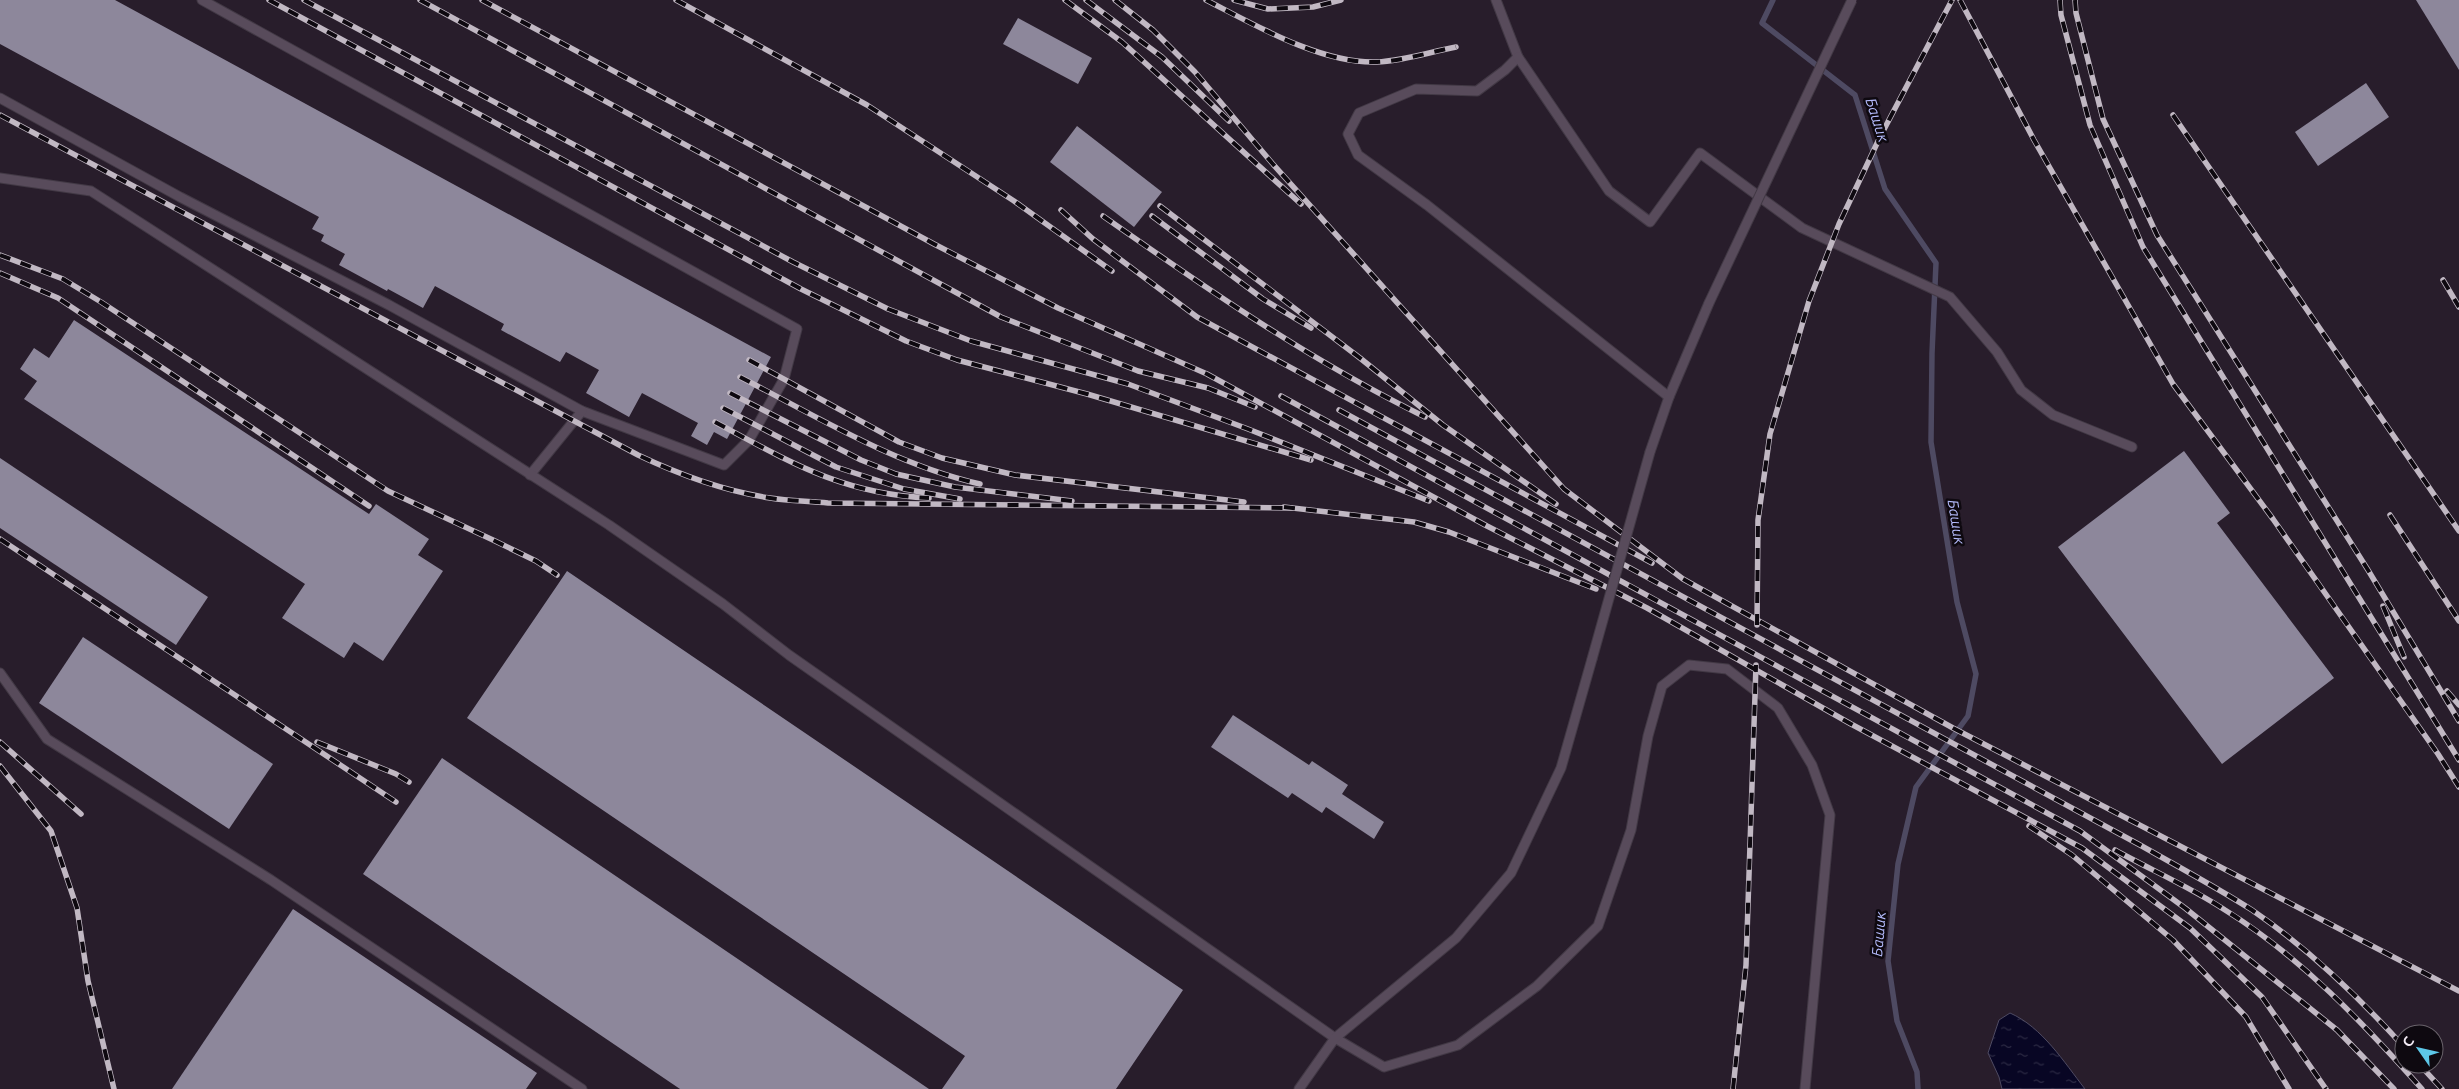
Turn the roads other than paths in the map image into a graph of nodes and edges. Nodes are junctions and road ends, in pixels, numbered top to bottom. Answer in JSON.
{"nodes":[{"id":1,"x":202,"y":0,"type":"edge"},
{"id":2,"x":1496,"y":0,"type":"edge"},
{"id":3,"x":1852,"y":0,"type":"edge"},
{"id":4,"x":1518,"y":57,"type":"junction"},
{"id":5,"x":0,"y":98,"type":"edge"},
{"id":6,"x":0,"y":178,"type":"edge"},
{"id":7,"x":1669,"y":397,"type":"junction"},
{"id":8,"x":582,"y":411,"type":"junction"},
{"id":9,"x":2132,"y":448,"type":"dead end"},
{"id":10,"x":530,"y":475,"type":"junction"},
{"id":11,"x":0,"y":673,"type":"edge"},
{"id":12,"x":1335,"y":1038,"type":"junction"},
{"id":13,"x":582,"y":1089,"type":"edge"},
{"id":14,"x":1299,"y":1089,"type":"edge"},
{"id":15,"x":1806,"y":1089,"type":"edge"}],
"edges":[{"from":1,"to":8,"type":"lane"},
{"from":2,"to":4,"type":"lane"},
{"from":3,"to":7,"type":"lane","bridge":true},
{"from":4,"to":7,"type":"lane"},
{"from":4,"to":9,"type":"lane"},
{"from":5,"to":8,"type":"lane"},
{"from":6,"to":10,"type":"lane"},
{"from":7,"to":12,"type":"lane","bridge":true},
{"from":8,"to":10,"type":"lane"},
{"from":10,"to":12,"type":"lane"},
{"from":11,"to":13,"type":"lane"},
{"from":12,"to":14,"type":"lane"},
{"from":12,"to":15,"type":"lane"}]}
